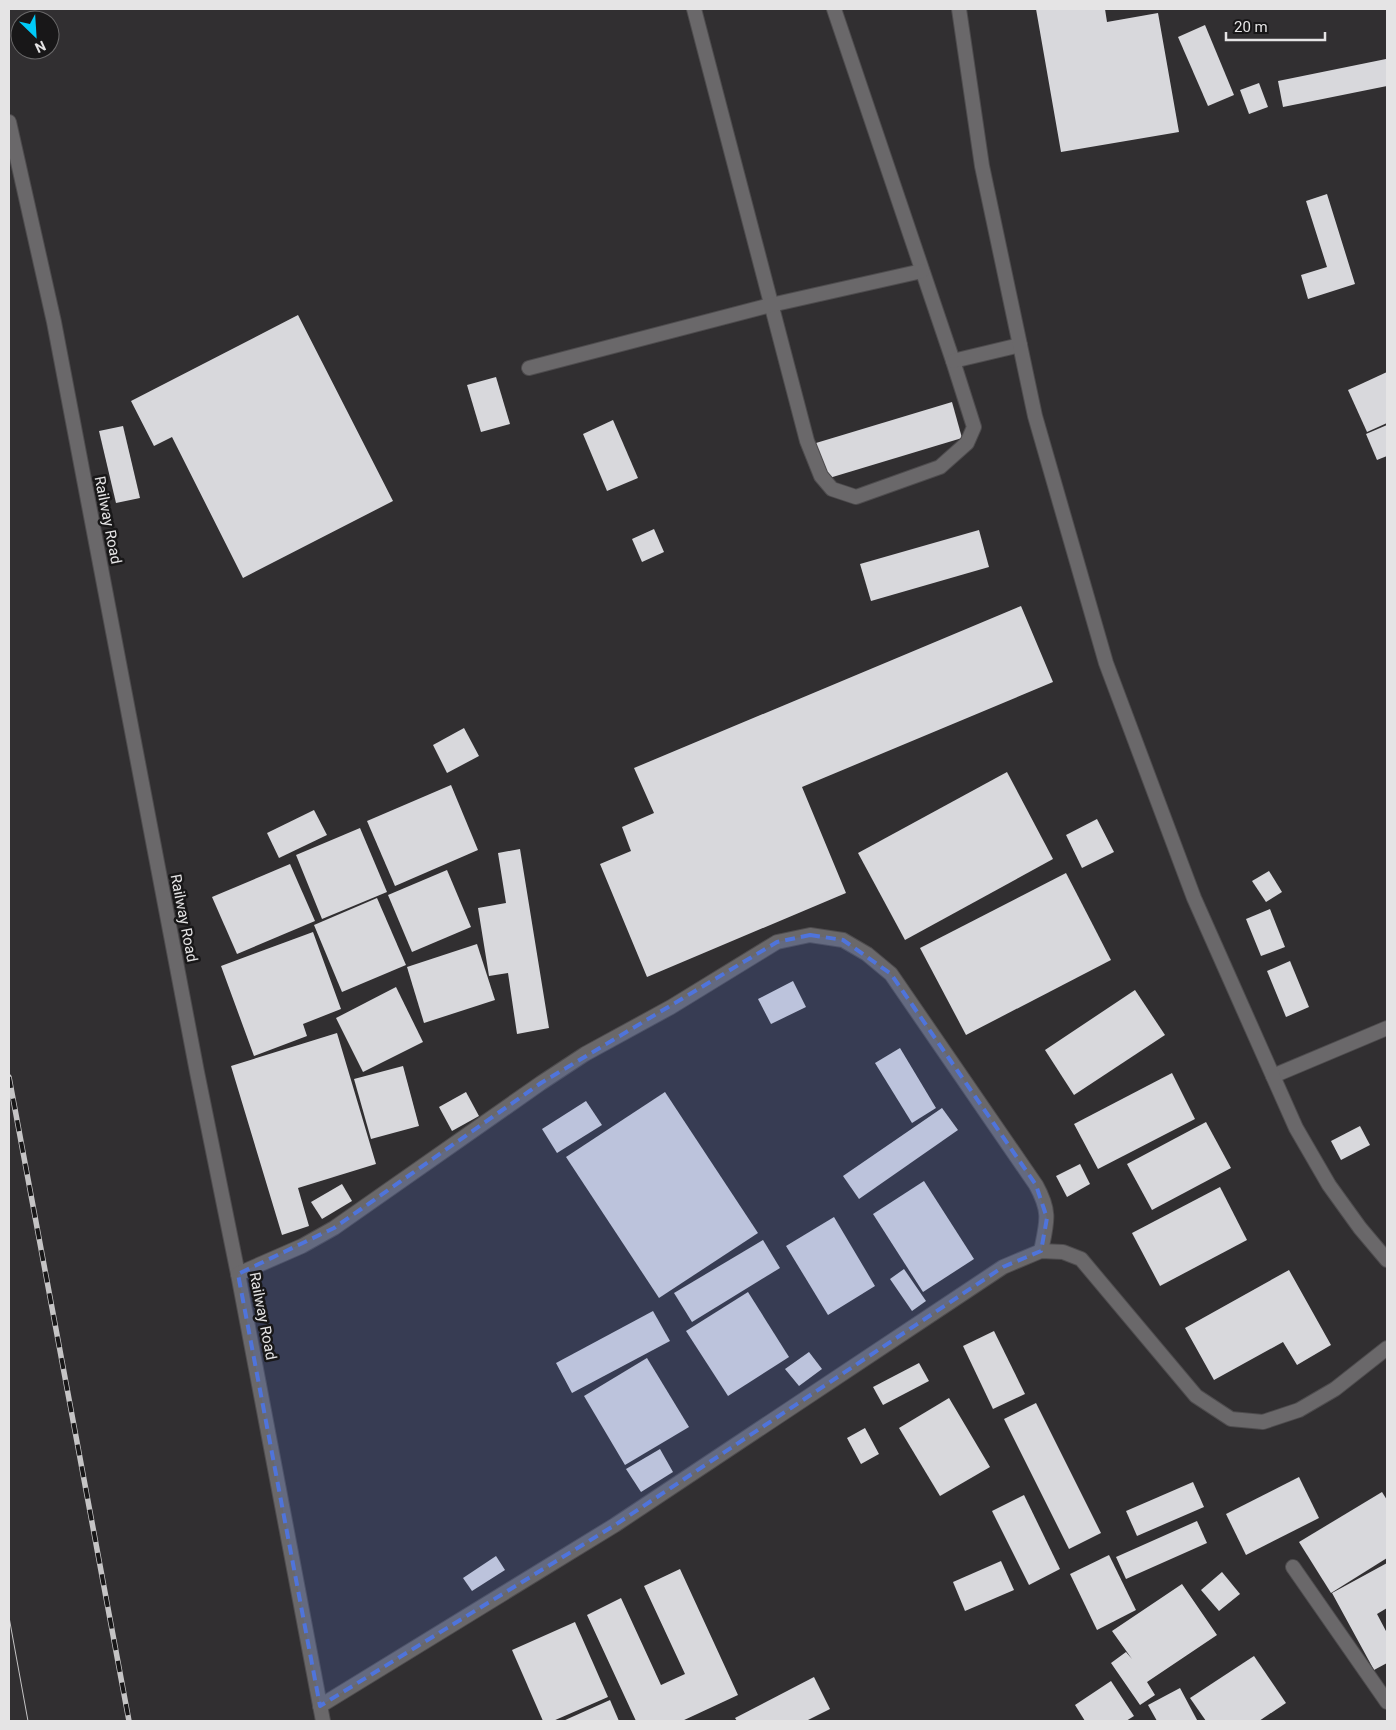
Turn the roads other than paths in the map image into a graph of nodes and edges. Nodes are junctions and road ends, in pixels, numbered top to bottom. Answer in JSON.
{"nodes":[{"id":1,"x":694,"y":9,"type":"edge"},
{"id":2,"x":834,"y":9,"type":"edge"},
{"id":3,"x":959,"y":9,"type":"edge"},
{"id":4,"x":9,"y":122,"type":"edge"},
{"id":5,"x":922,"y":271,"type":"junction"},
{"id":6,"x":771,"y":305,"type":"junction"},
{"id":7,"x":1020,"y":345,"type":"junction"},
{"id":8,"x":953,"y":360,"type":"junction"},
{"id":9,"x":528,"y":368,"type":"dead end"},
{"id":10,"x":1387,"y":1028,"type":"edge"},
{"id":11,"x":1273,"y":1076,"type":"junction"},
{"id":12,"x":1042,"y":1251,"type":"junction"},
{"id":13,"x":1387,"y":1260,"type":"edge"},
{"id":14,"x":238,"y":1274,"type":"junction"},
{"id":15,"x":1387,"y":1348,"type":"edge"},
{"id":16,"x":1293,"y":1567,"type":"dead end"},
{"id":17,"x":1387,"y":1702,"type":"edge"},
{"id":18,"x":320,"y":1706,"type":"junction"},
{"id":19,"x":323,"y":1721,"type":"edge"}],
"edges":[{"from":1,"to":6,"type":"street"},
{"from":2,"to":5,"type":"street"},
{"from":3,"to":7,"type":"street"},
{"from":4,"to":14,"type":"street","name":"Railway Road"},
{"from":5,"to":6,"type":"street"},
{"from":5,"to":8,"type":"street"},
{"from":6,"to":8,"type":"street"},
{"from":6,"to":9,"type":"street"},
{"from":7,"to":8,"type":"street"},
{"from":7,"to":11,"type":"street"},
{"from":10,"to":11,"type":"street"},
{"from":11,"to":13,"type":"street"},
{"from":12,"to":14,"type":"street"},
{"from":12,"to":15,"type":"street"},
{"from":12,"to":18,"type":"street"},
{"from":14,"to":18,"type":"street","name":"Railway Road"},
{"from":16,"to":17,"type":"street"},
{"from":18,"to":19,"type":"street","name":"Railway Road"}]}
